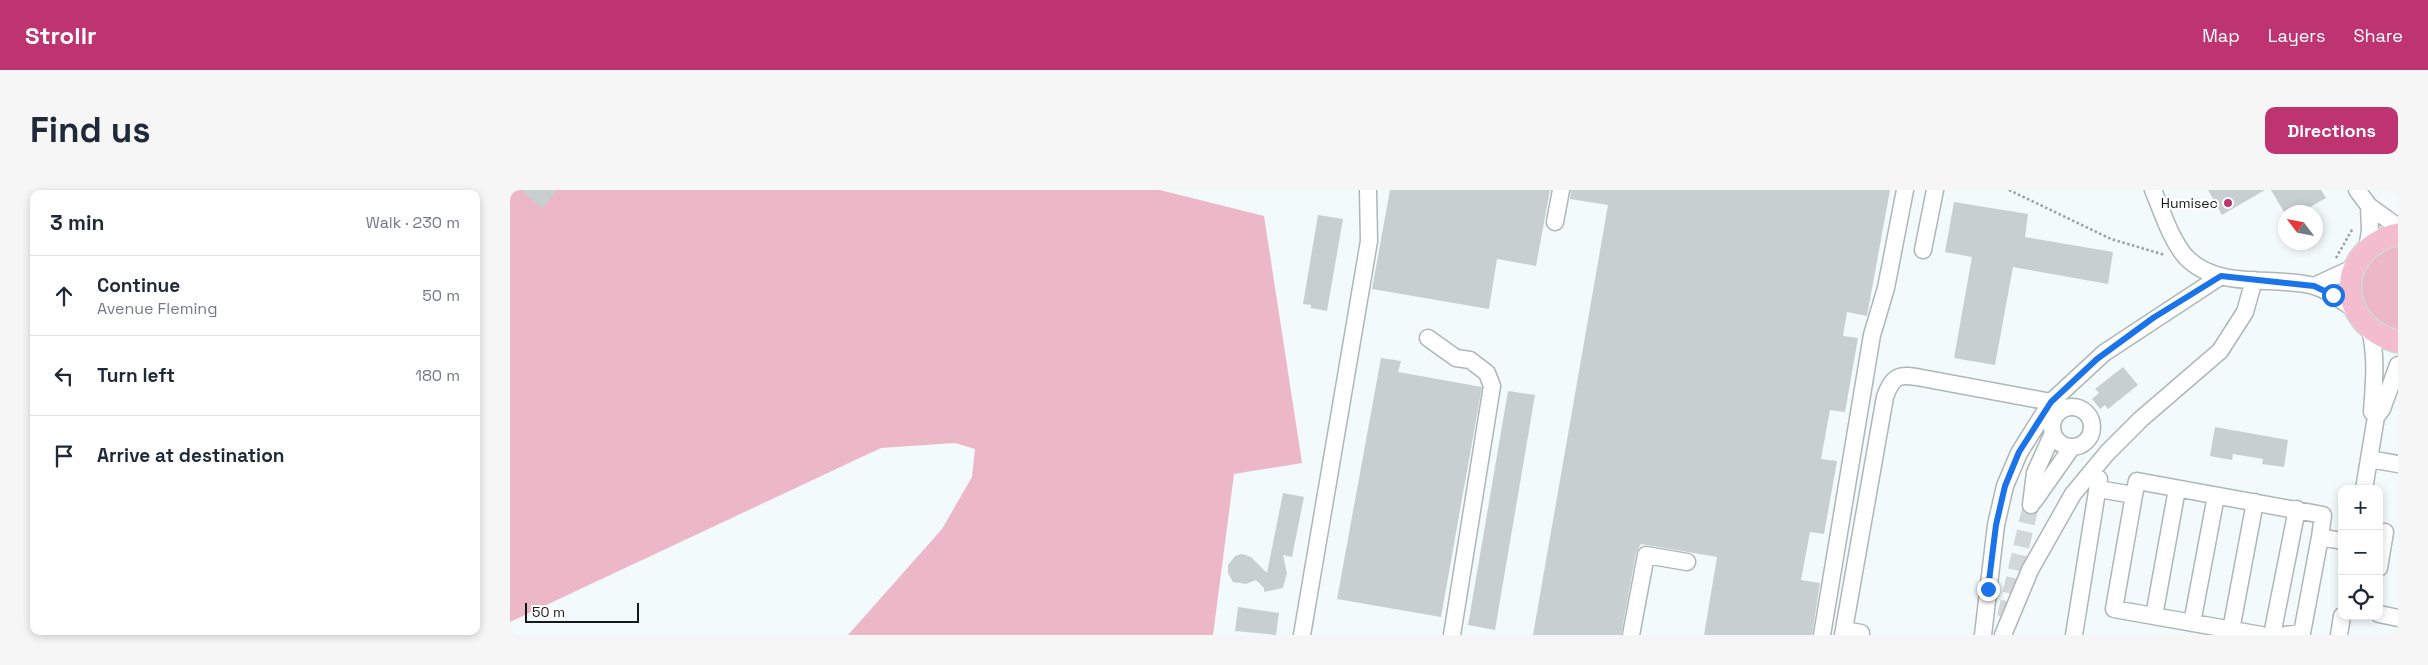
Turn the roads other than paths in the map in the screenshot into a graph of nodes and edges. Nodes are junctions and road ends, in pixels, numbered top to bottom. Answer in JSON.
{"nodes":[{"id":1,"x":1368,"y":190,"type":"edge"},
{"id":2,"x":1561,"y":190,"type":"edge"},
{"id":3,"x":1905,"y":190,"type":"edge"},
{"id":4,"x":1935,"y":190,"type":"edge"},
{"id":5,"x":2153,"y":190,"type":"edge"},
{"id":6,"x":2357,"y":190,"type":"edge"},
{"id":7,"x":2369,"y":206,"type":"junction"},
{"id":8,"x":1555,"y":222,"type":"dead end"},
{"id":9,"x":2398,"y":227,"type":"edge"},
{"id":10,"x":2398,"y":234,"type":"edge"},
{"id":11,"x":2367,"y":249,"type":"junction"},
{"id":12,"x":1923,"y":250,"type":"dead end"},
{"id":13,"x":2355,"y":267,"type":"junction"},
{"id":14,"x":2221,"y":276,"type":"junction"},
{"id":15,"x":2254,"y":280,"type":"junction"},
{"id":16,"x":2314,"y":286,"type":"junction"},
{"id":17,"x":2354,"y":309,"type":"junction"},
{"id":18,"x":2370,"y":330,"type":"junction"},
{"id":19,"x":1428,"y":338,"type":"dead end"},
{"id":20,"x":2398,"y":342,"type":"edge"},
{"id":21,"x":2398,"y":365,"type":"edge"},
{"id":22,"x":2054,"y":408,"type":"junction"},
{"id":23,"x":2376,"y":417,"type":"junction"},
{"id":24,"x":2053,"y":433,"type":"junction"},
{"id":25,"x":2089,"y":438,"type":"junction"},
{"id":26,"x":2072,"y":447,"type":"junction"},
{"id":27,"x":2104,"y":457,"type":"junction"},
{"id":28,"x":2369,"y":459,"type":"junction"},
{"id":29,"x":2398,"y":464,"type":"edge"},
{"id":30,"x":2365,"y":485,"type":"edge"},
{"id":31,"x":2098,"y":489,"type":"junction"},
{"id":32,"x":2177,"y":489,"type":"junction"},
{"id":33,"x":2134,"y":495,"type":"junction"},
{"id":34,"x":2216,"y":496,"type":"junction"},
{"id":35,"x":2255,"y":502,"type":"junction"},
{"id":36,"x":2297,"y":509,"type":"junction"},
{"id":37,"x":2385,"y":532,"type":"dead end"},
{"id":38,"x":2320,"y":537,"type":"junction"},
{"id":39,"x":2338,"y":540,"type":"edge"},
{"id":40,"x":2383,"y":544,"type":"edge"},
{"id":41,"x":1687,"y":562,"type":"dead end"},
{"id":42,"x":1985,"y":612,"type":"junction"},
{"id":43,"x":2383,"y":615,"type":"edge"},
{"id":44,"x":2154,"y":616,"type":"junction"},
{"id":45,"x":2398,"y":618,"type":"edge"},
{"id":46,"x":2009,"y":619,"type":"junction"},
{"id":47,"x":2341,"y":620,"type":"edge"},
{"id":48,"x":2192,"y":623,"type":"junction"},
{"id":49,"x":2231,"y":630,"type":"junction"},
{"id":50,"x":1843,"y":632,"type":"edge"},
{"id":51,"x":1861,"y":633,"type":"dead end"},
{"id":52,"x":1302,"y":635,"type":"edge"},
{"id":53,"x":1452,"y":635,"type":"edge"},
{"id":54,"x":1630,"y":635,"type":"edge"},
{"id":55,"x":1822,"y":635,"type":"edge"},
{"id":56,"x":1983,"y":635,"type":"edge"},
{"id":57,"x":2003,"y":635,"type":"edge"},
{"id":58,"x":2074,"y":635,"type":"edge"},
{"id":59,"x":2261,"y":635,"type":"edge"},
{"id":60,"x":2272,"y":635,"type":"edge"},
{"id":61,"x":2285,"y":635,"type":"edge"},
{"id":62,"x":2339,"y":635,"type":"edge"}],
"edges":[{"from":1,"to":52,"type":"street"},
{"from":2,"to":8,"type":"street"},
{"from":3,"to":55,"type":"street"},
{"from":4,"to":12,"type":"street"},
{"from":5,"to":14,"type":"street"},
{"from":6,"to":7,"type":"street"},
{"from":7,"to":9,"type":"street"},
{"from":7,"to":11,"type":"street"},
{"from":10,"to":11,"type":"main road"},
{"from":11,"to":13,"type":"main road"},
{"from":13,"to":16,"type":"street"},
{"from":13,"to":17,"type":"main road"},
{"from":14,"to":15,"type":"street"},
{"from":14,"to":22,"type":"street"},
{"from":15,"to":16,"type":"street"},
{"from":15,"to":27,"type":"street"},
{"from":16,"to":17,"type":"street"},
{"from":17,"to":18,"type":"main road"},
{"from":18,"to":20,"type":"main road"},
{"from":18,"to":23,"type":"street"},
{"from":19,"to":53,"type":"street"},
{"from":21,"to":23,"type":"street"},
{"from":22,"to":24,"type":"street"},
{"from":22,"to":25,"type":"street"},
{"from":22,"to":42,"type":"street"},
{"from":22,"to":50,"type":"street"},
{"from":23,"to":28,"type":"street"},
{"from":24,"to":26,"type":"street"},
{"from":24,"to":26,"type":"street"},
{"from":25,"to":26,"type":"street"},
{"from":25,"to":27,"type":"street"},
{"from":27,"to":31,"type":"street"},
{"from":27,"to":46,"type":"street"},
{"from":28,"to":29,"type":"street"},
{"from":28,"to":30,"type":"street"},
{"from":31,"to":33,"type":"street"},
{"from":31,"to":58,"type":"street"},
{"from":32,"to":33,"type":"street"},
{"from":32,"to":34,"type":"street"},
{"from":32,"to":44,"type":"street"},
{"from":33,"to":44,"type":"street"},
{"from":34,"to":35,"type":"street"},
{"from":34,"to":48,"type":"street"},
{"from":35,"to":36,"type":"street"},
{"from":35,"to":49,"type":"street"},
{"from":36,"to":38,"type":"street"},
{"from":36,"to":60,"type":"street"},
{"from":37,"to":40,"type":"street"},
{"from":38,"to":39,"type":"street"},
{"from":38,"to":61,"type":"street"},
{"from":41,"to":54,"type":"street"},
{"from":42,"to":46,"type":"street"},
{"from":42,"to":56,"type":"street"},
{"from":43,"to":45,"type":"street"},
{"from":44,"to":48,"type":"street"},
{"from":46,"to":57,"type":"street"},
{"from":47,"to":62,"type":"street"},
{"from":48,"to":49,"type":"street"},
{"from":49,"to":59,"type":"street"},
{"from":50,"to":51,"type":"street"}]}
